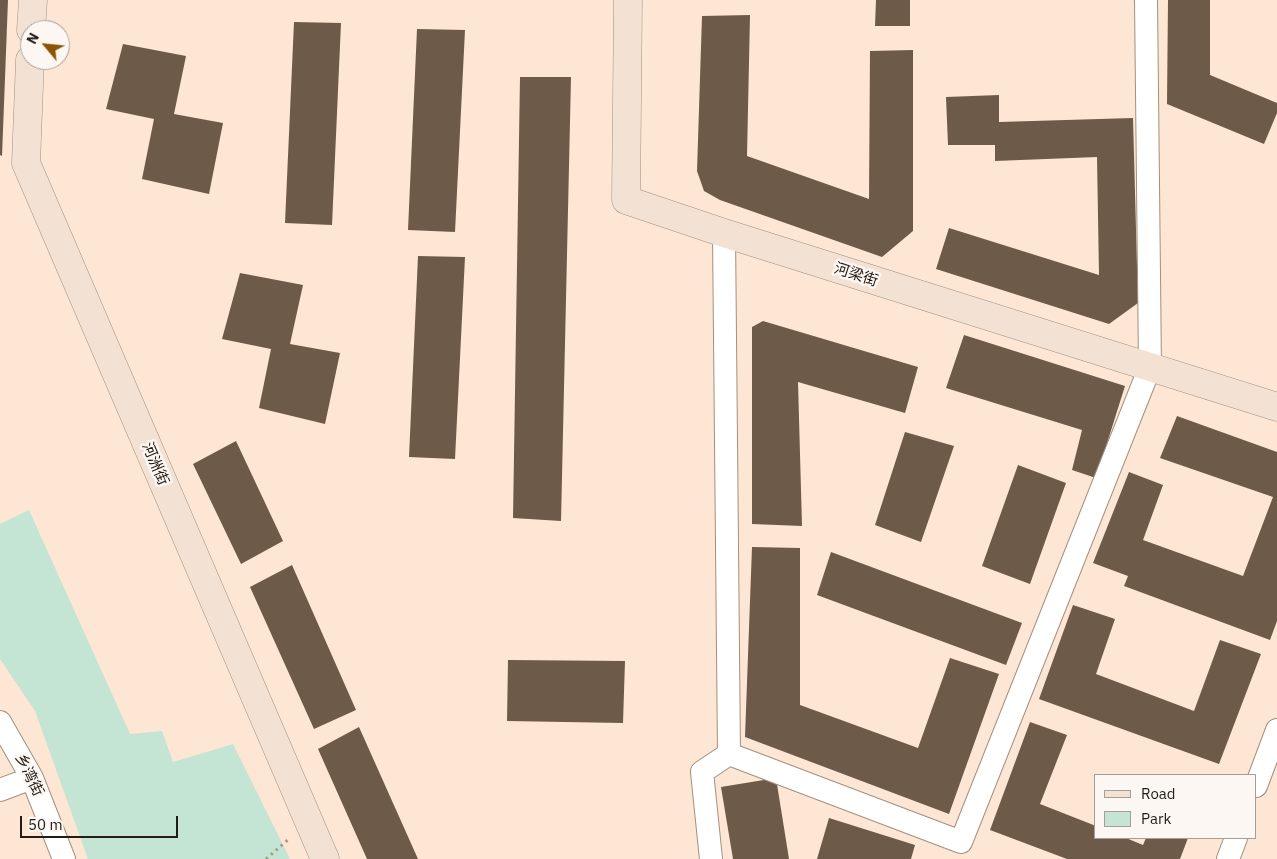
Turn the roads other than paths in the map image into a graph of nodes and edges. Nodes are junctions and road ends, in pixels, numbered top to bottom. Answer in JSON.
{"nodes":[{"id":1,"x":33,"y":0,"type":"edge"},
{"id":2,"x":628,"y":0,"type":"edge"},
{"id":3,"x":1146,"y":0,"type":"edge"},
{"id":4,"x":32,"y":20,"type":"edge"},
{"id":5,"x":30,"y":70,"type":"edge"},
{"id":6,"x":724,"y":233,"type":"junction"},
{"id":7,"x":1150,"y":367,"type":"junction"},
{"id":8,"x":1277,"y":407,"type":"edge"},
{"id":9,"x":0,"y":722,"type":"edge"},
{"id":10,"x":1277,"y":730,"type":"edge"},
{"id":11,"x":729,"y":754,"type":"junction"},
{"id":12,"x":32,"y":778,"type":"junction"},
{"id":13,"x":1257,"y":783,"type":"edge"},
{"id":14,"x":0,"y":790,"type":"edge"},
{"id":15,"x":1236,"y":839,"type":"edge"},
{"id":16,"x":64,"y":859,"type":"edge"},
{"id":17,"x":325,"y":859,"type":"edge"},
{"id":18,"x":710,"y":859,"type":"edge"},
{"id":19,"x":1228,"y":859,"type":"edge"}],
"edges":[{"from":1,"to":4,"type":"street"},
{"from":2,"to":6,"type":"street","name":"河梁街"},
{"from":3,"to":7,"type":"street"},
{"from":5,"to":17,"type":"street","name":"河洲街"},
{"from":6,"to":7,"type":"street","name":"河梁街"},
{"from":6,"to":11,"type":"street"},
{"from":7,"to":8,"type":"street","name":"河梁街"},
{"from":7,"to":11,"type":"street"},
{"from":9,"to":12,"type":"street","name":"乡湾街"},
{"from":10,"to":13,"type":"street"},
{"from":11,"to":18,"type":"street"},
{"from":12,"to":14,"type":"street"},
{"from":12,"to":16,"type":"street","name":"乡湾街"},
{"from":15,"to":19,"type":"street"}]}
